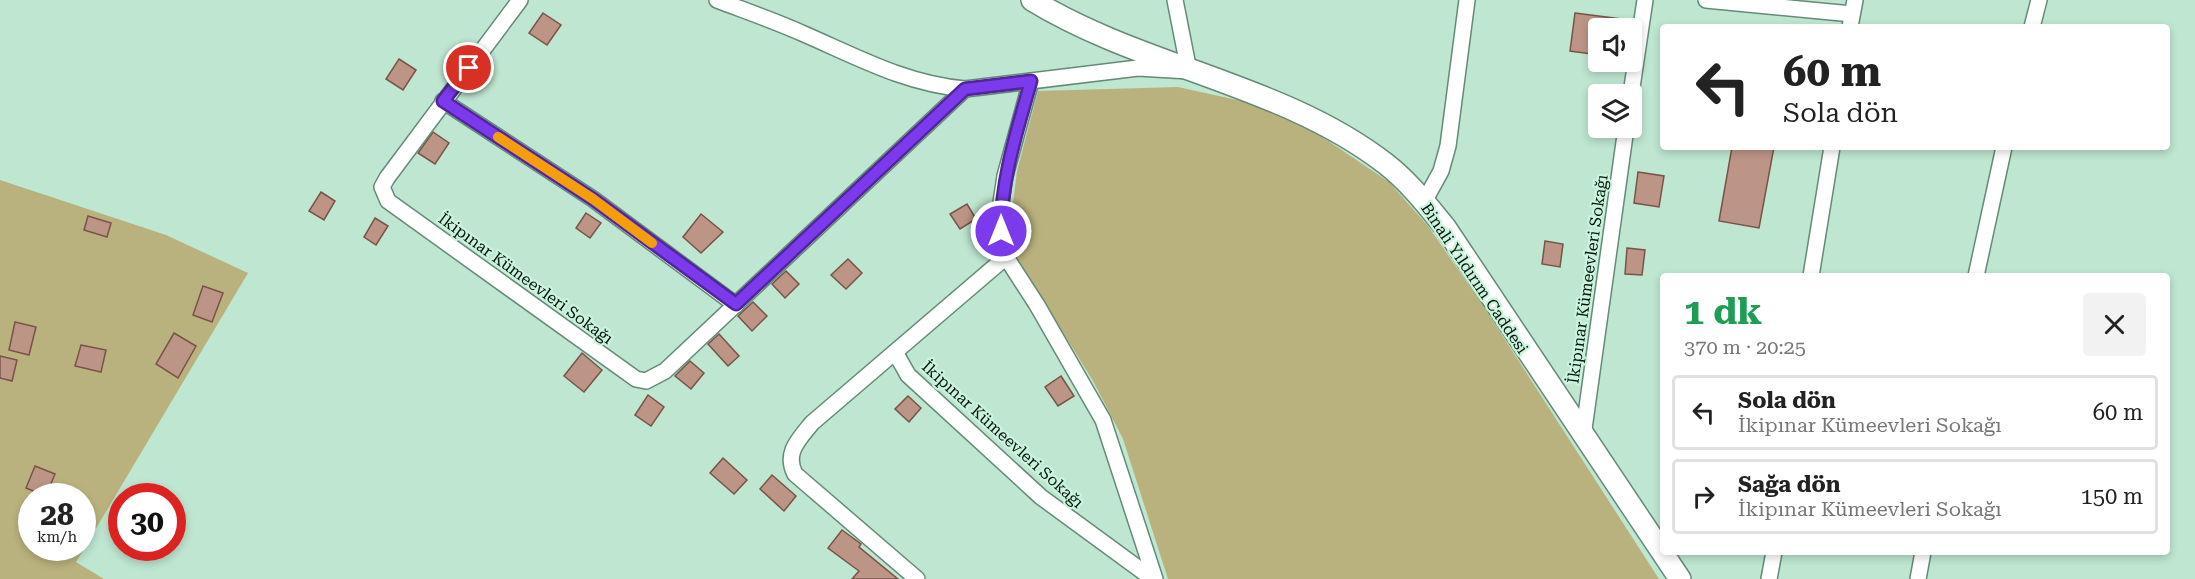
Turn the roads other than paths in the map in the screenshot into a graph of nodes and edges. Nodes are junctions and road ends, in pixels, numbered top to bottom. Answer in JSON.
{"nodes":[{"id":1,"x":520,"y":0,"type":"edge"},
{"id":2,"x":717,"y":0,"type":"edge"},
{"id":3,"x":1032,"y":0,"type":"edge"},
{"id":4,"x":1175,"y":0,"type":"edge"},
{"id":5,"x":1467,"y":0,"type":"edge"},
{"id":6,"x":1645,"y":0,"type":"edge"},
{"id":7,"x":1706,"y":0,"type":"edge"},
{"id":8,"x":2039,"y":0,"type":"edge"},
{"id":9,"x":1852,"y":14,"type":"edge"},
{"id":10,"x":2033,"y":24,"type":"edge"},
{"id":11,"x":1189,"y":71,"type":"junction"},
{"id":12,"x":1031,"y":81,"type":"junction"},
{"id":13,"x":1632,"y":84,"type":"edge"},
{"id":14,"x":965,"y":89,"type":"junction"},
{"id":15,"x":443,"y":101,"type":"junction"},
{"id":16,"x":1625,"y":138,"type":"edge"},
{"id":17,"x":1832,"y":150,"type":"edge"},
{"id":18,"x":2003,"y":150,"type":"edge"},
{"id":19,"x":1424,"y":202,"type":"junction"},
{"id":20,"x":1006,"y":256,"type":"junction"},
{"id":21,"x":1811,"y":273,"type":"edge"},
{"id":22,"x":1977,"y":273,"type":"edge"},
{"id":23,"x":736,"y":304,"type":"junction"},
{"id":24,"x":895,"y":352,"type":"junction"},
{"id":25,"x":1583,"y":436,"type":"junction"},
{"id":26,"x":1660,"y":546,"type":"edge"},
{"id":27,"x":1665,"y":555,"type":"edge"},
{"id":28,"x":1773,"y":555,"type":"edge"},
{"id":29,"x":1922,"y":555,"type":"edge"},
{"id":30,"x":917,"y":579,"type":"edge"},
{"id":31,"x":1154,"y":579,"type":"edge"},
{"id":32,"x":1680,"y":579,"type":"edge"},
{"id":33,"x":1769,"y":579,"type":"edge"},
{"id":34,"x":1918,"y":579,"type":"edge"}],
"edges":[{"from":1,"to":15,"type":"street","name":"İkipınar Kümeevleri Sokağı"},
{"from":2,"to":14,"type":"street"},
{"from":3,"to":11,"type":"street","name":"Binali Yıldırım Caddesi"},
{"from":4,"to":11,"type":"street"},
{"from":5,"to":19,"type":"street"},
{"from":6,"to":13,"type":"street"},
{"from":7,"to":9,"type":"street"},
{"from":8,"to":10,"type":"street"},
{"from":11,"to":12,"type":"street"},
{"from":11,"to":19,"type":"street","name":"Binali Yıldırım Caddesi"},
{"from":12,"to":14,"type":"street"},
{"from":12,"to":20,"type":"street","name":"İkipınar Kümeevleri Sokağı"},
{"from":14,"to":23,"type":"street","name":"İkipınar Kümeevleri Sokağı"},
{"from":15,"to":23,"type":"street"},
{"from":15,"to":23,"type":"street","name":"İkipınar Kümeevleri Sokağı"},
{"from":16,"to":25,"type":"street","name":"İkipınar Kümeevleri Sokağı"},
{"from":17,"to":21,"type":"street"},
{"from":18,"to":22,"type":"street"},
{"from":19,"to":25,"type":"street","name":"Binali Yıldırım Caddesi"},
{"from":20,"to":24,"type":"street"},
{"from":20,"to":31,"type":"street","name":"İkipınar Kümeevleri Sokağı"},
{"from":24,"to":30,"type":"street"},
{"from":24,"to":31,"type":"street","name":"İkipınar Kümeevleri Sokağı"},
{"from":25,"to":26,"type":"street","name":"Binali Yıldırım Caddesi"},
{"from":27,"to":32,"type":"street","name":"Binali Yıldırım Caddesi"},
{"from":28,"to":33,"type":"street"},
{"from":29,"to":34,"type":"street"}]}
